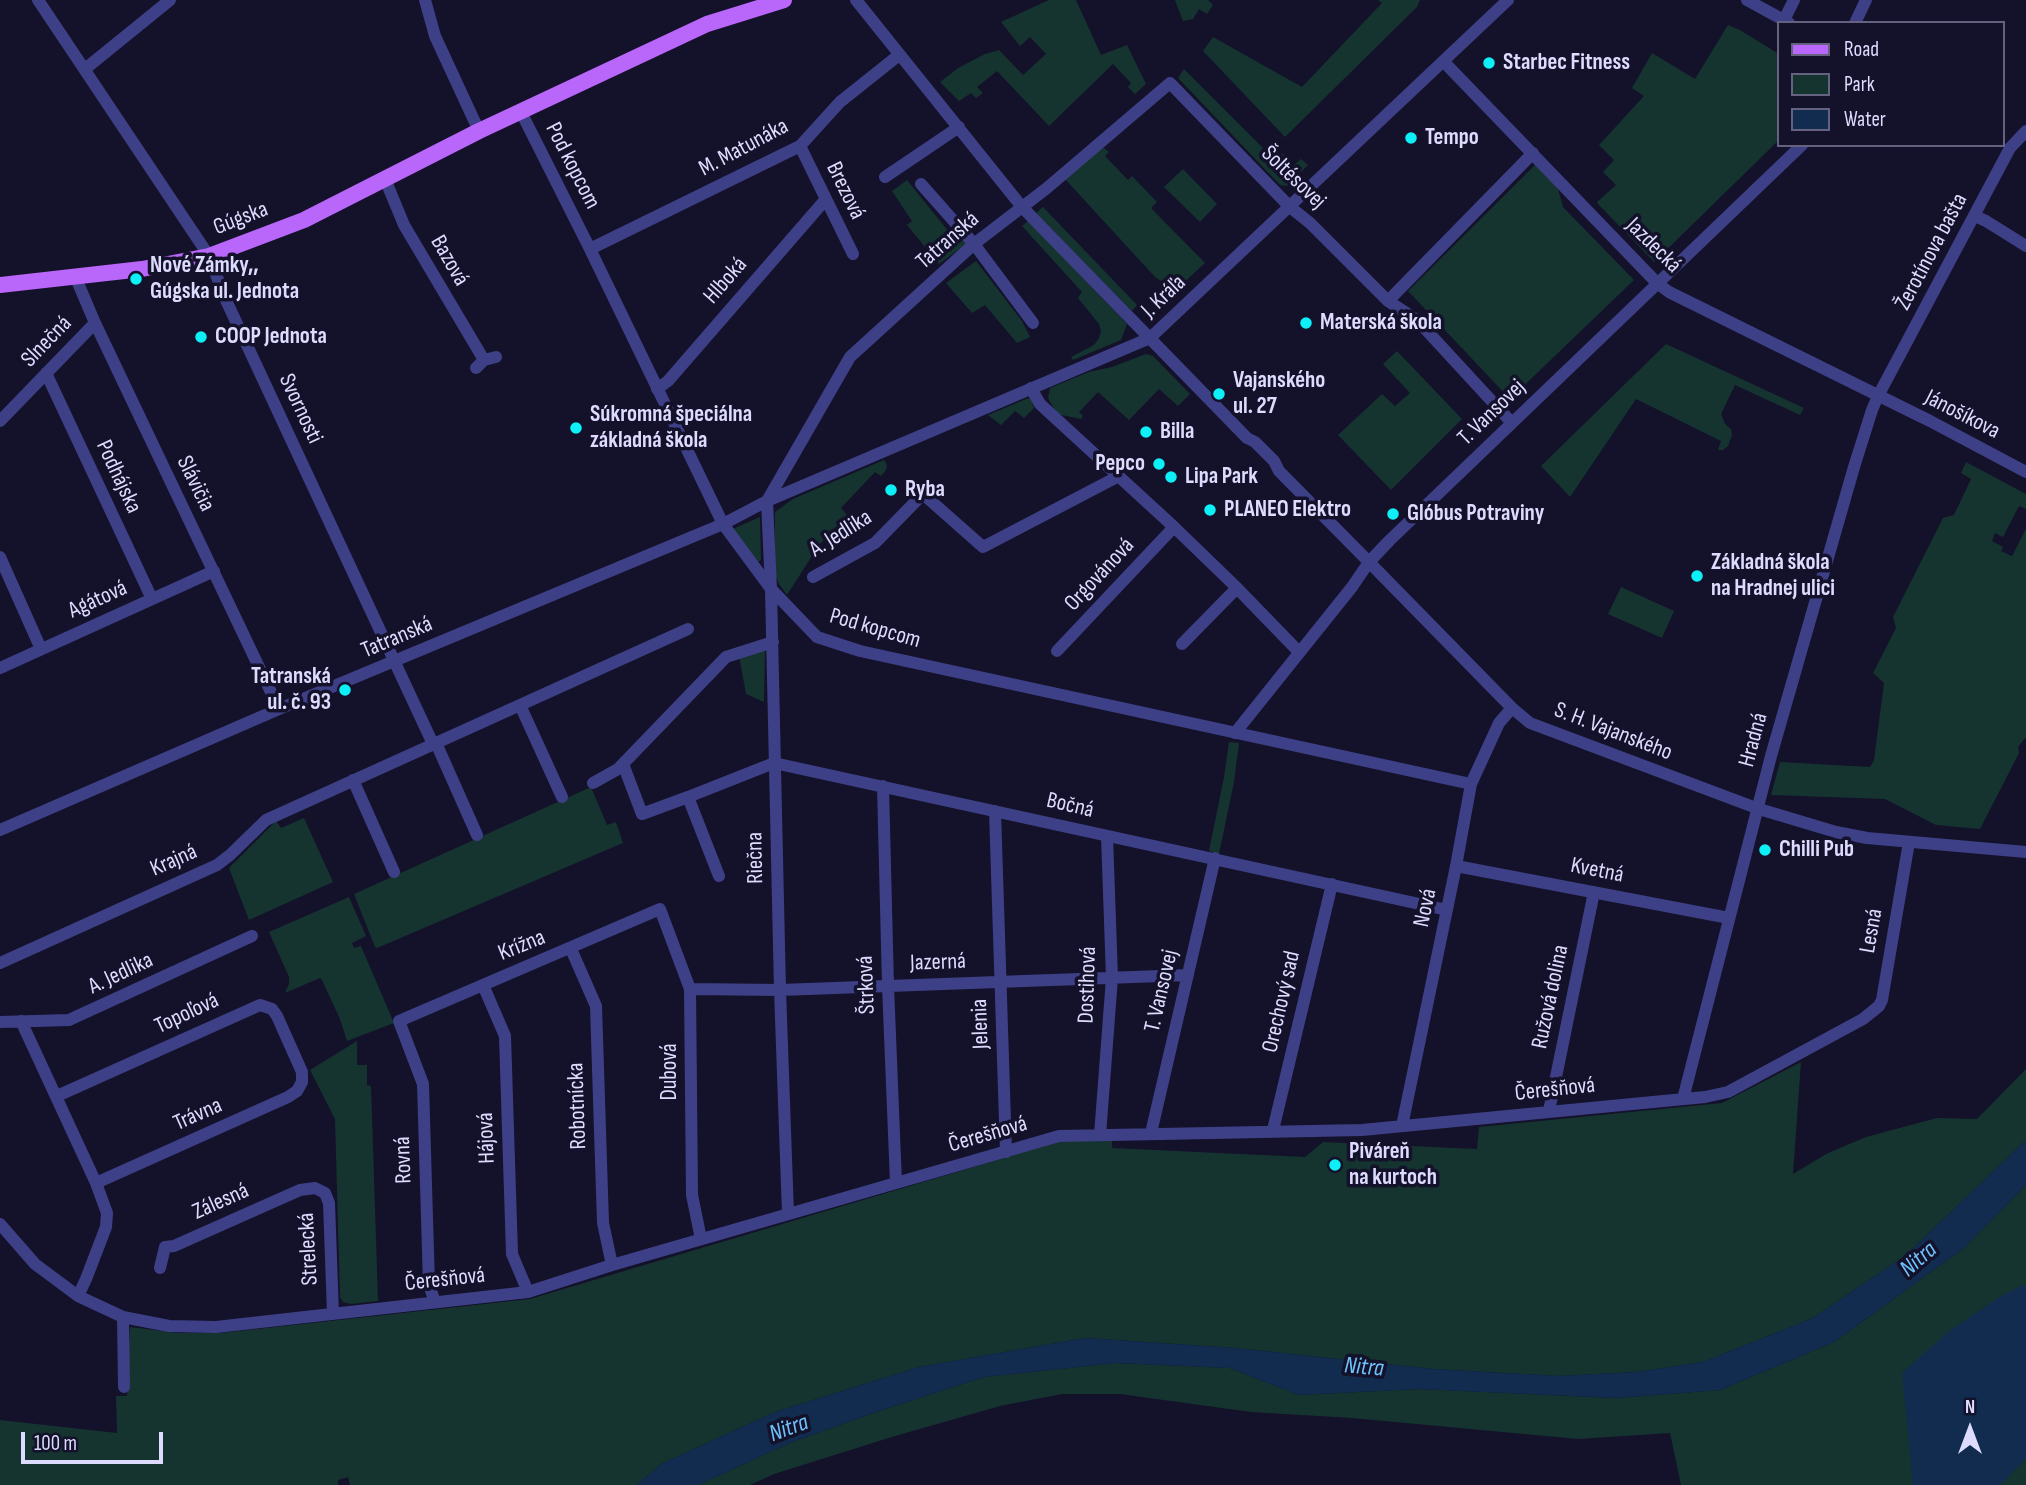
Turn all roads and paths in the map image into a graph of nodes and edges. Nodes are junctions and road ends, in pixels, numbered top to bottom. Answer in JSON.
{"nodes":[{"id":1,"x":38,"y":0,"type":"edge"},
{"id":2,"x":170,"y":0,"type":"edge"},
{"id":3,"x":425,"y":0,"type":"edge"},
{"id":4,"x":784,"y":0,"type":"edge"},
{"id":5,"x":856,"y":0,"type":"edge"},
{"id":6,"x":1508,"y":0,"type":"edge"},
{"id":7,"x":1747,"y":0,"type":"edge"},
{"id":8,"x":1794,"y":0,"type":"edge"},
{"id":9,"x":1866,"y":0,"type":"edge"},
{"id":10,"x":1787,"y":21,"type":"edge"},
{"id":11,"x":1856,"y":21,"type":"edge"},
{"id":12,"x":898,"y":55,"type":"junction"},
{"id":13,"x":1444,"y":62,"type":"junction"},
{"id":14,"x":85,"y":69,"type":"junction"},
{"id":15,"x":1170,"y":83,"type":"joint"},
{"id":16,"x":521,"y":112,"type":"junction"},
{"id":17,"x":959,"y":127,"type":"junction"},
{"id":18,"x":479,"y":131,"type":"junction"},
{"id":19,"x":2026,"y":131,"type":"edge"},
{"id":20,"x":800,"y":146,"type":"junction"},
{"id":21,"x":2007,"y":146,"type":"edge"},
{"id":22,"x":1800,"y":147,"type":"edge"},
{"id":23,"x":1534,"y":153,"type":"junction"},
{"id":24,"x":886,"y":177,"type":"dead end"},
{"id":25,"x":385,"y":179,"type":"junction"},
{"id":26,"x":921,"y":184,"type":"dead end"},
{"id":27,"x":825,"y":199,"type":"junction"},
{"id":28,"x":1290,"y":206,"type":"junction"},
{"id":29,"x":1022,"y":207,"type":"junction"},
{"id":30,"x":1975,"y":216,"type":"junction"},
{"id":31,"x":974,"y":244,"type":"junction"},
{"id":32,"x":2026,"y":246,"type":"edge"},
{"id":33,"x":590,"y":249,"type":"junction"},
{"id":34,"x":853,"y":254,"type":"dead end"},
{"id":35,"x":209,"y":256,"type":"junction"},
{"id":36,"x":75,"y":276,"type":"junction"},
{"id":37,"x":1657,"y":283,"type":"junction"},
{"id":38,"x":0,"y":285,"type":"edge"},
{"id":39,"x":1388,"y":302,"type":"junction"},
{"id":40,"x":95,"y":323,"type":"junction"},
{"id":41,"x":1033,"y":323,"type":"dead end"},
{"id":42,"x":1150,"y":338,"type":"junction"},
{"id":43,"x":485,"y":362,"type":"dead end"},
{"id":44,"x":46,"y":373,"type":"junction"},
{"id":45,"x":1031,"y":388,"type":"junction"},
{"id":46,"x":657,"y":389,"type":"junction"},
{"id":47,"x":1878,"y":396,"type":"junction"},
{"id":48,"x":0,"y":421,"type":"edge"},
{"id":49,"x":1511,"y":422,"type":"junction"},
{"id":50,"x":789,"y":462,"type":"junction"},
{"id":51,"x":2026,"y":472,"type":"edge"},
{"id":52,"x":1119,"y":476,"type":"junction"},
{"id":53,"x":815,"y":481,"type":"junction"},
{"id":54,"x":767,"y":501,"type":"junction"},
{"id":55,"x":723,"y":524,"type":"junction"},
{"id":56,"x":1174,"y":527,"type":"junction"},
{"id":57,"x":0,"y":557,"type":"edge"},
{"id":58,"x":1369,"y":562,"type":"junction"},
{"id":59,"x":214,"y":571,"type":"junction"},
{"id":60,"x":813,"y":576,"type":"dead end"},
{"id":61,"x":1237,"y":588,"type":"junction"},
{"id":62,"x":771,"y":589,"type":"junction"},
{"id":63,"x":152,"y":599,"type":"junction"},
{"id":64,"x":688,"y":629,"type":"dead end"},
{"id":65,"x":773,"y":642,"type":"junction"},
{"id":66,"x":1182,"y":644,"type":"dead end"},
{"id":67,"x":41,"y":649,"type":"junction"},
{"id":68,"x":1057,"y":651,"type":"dead end"},
{"id":69,"x":1299,"y":652,"type":"junction"},
{"id":70,"x":395,"y":661,"type":"junction"},
{"id":71,"x":0,"y":668,"type":"edge"},
{"id":72,"x":520,"y":705,"type":"junction"},
{"id":73,"x":1512,"y":708,"type":"junction"},
{"id":74,"x":279,"y":709,"type":"junction"},
{"id":75,"x":1235,"y":733,"type":"junction"},
{"id":76,"x":435,"y":743,"type":"junction"},
{"id":77,"x":774,"y":762,"type":"junction"},
{"id":78,"x":623,"y":764,"type":"junction"},
{"id":79,"x":354,"y":780,"type":"junction"},
{"id":80,"x":593,"y":783,"type":"dead end"},
{"id":81,"x":1471,"y":784,"type":"junction"},
{"id":82,"x":883,"y":786,"type":"junction"},
{"id":83,"x":562,"y":797,"type":"dead end"},
{"id":84,"x":688,"y":797,"type":"junction"},
{"id":85,"x":1759,"y":809,"type":"junction"},
{"id":86,"x":995,"y":811,"type":"junction"},
{"id":87,"x":0,"y":828,"type":"edge"},
{"id":88,"x":477,"y":835,"type":"dead end"},
{"id":89,"x":1107,"y":836,"type":"junction"},
{"id":90,"x":1909,"y":842,"type":"junction"},
{"id":91,"x":2026,"y":852,"type":"edge"},
{"id":92,"x":1215,"y":858,"type":"junction"},
{"id":93,"x":1456,"y":866,"type":"junction"},
{"id":94,"x":394,"y":872,"type":"dead end"},
{"id":95,"x":719,"y":876,"type":"dead end"},
{"id":96,"x":1332,"y":884,"type":"junction"},
{"id":97,"x":1594,"y":892,"type":"junction"},
{"id":98,"x":660,"y":909,"type":"joint"},
{"id":99,"x":1447,"y":909,"type":"junction"},
{"id":100,"x":1729,"y":918,"type":"junction"},
{"id":101,"x":252,"y":936,"type":"dead end"},
{"id":102,"x":571,"y":948,"type":"junction"},
{"id":103,"x":0,"y":963,"type":"edge"},
{"id":104,"x":1188,"y":975,"type":"junction"},
{"id":105,"x":1112,"y":978,"type":"junction"},
{"id":106,"x":1000,"y":982,"type":"junction"},
{"id":107,"x":483,"y":985,"type":"junction"},
{"id":108,"x":888,"y":986,"type":"junction"},
{"id":109,"x":690,"y":989,"type":"junction"},
{"id":110,"x":780,"y":990,"type":"junction"},
{"id":111,"x":1863,"y":1019,"type":"joint"},
{"id":112,"x":21,"y":1021,"type":"junction"},
{"id":113,"x":399,"y":1021,"type":"joint"},
{"id":114,"x":0,"y":1022,"type":"edge"},
{"id":115,"x":302,"y":1072,"type":"joint"},
{"id":116,"x":57,"y":1096,"type":"junction"},
{"id":117,"x":1683,"y":1099,"type":"junction"},
{"id":118,"x":1549,"y":1111,"type":"junction"},
{"id":119,"x":1402,"y":1126,"type":"junction"},
{"id":120,"x":1273,"y":1130,"type":"junction"},
{"id":121,"x":1151,"y":1133,"type":"junction"},
{"id":122,"x":1100,"y":1135,"type":"junction"},
{"id":123,"x":1006,"y":1152,"type":"junction"},
{"id":124,"x":96,"y":1183,"type":"junction"},
{"id":125,"x":896,"y":1183,"type":"junction"},
{"id":126,"x":315,"y":1188,"type":"joint"},
{"id":127,"x":788,"y":1214,"type":"junction"},
{"id":128,"x":0,"y":1224,"type":"edge"},
{"id":129,"x":701,"y":1239,"type":"junction"},
{"id":130,"x":612,"y":1265,"type":"junction"},
{"id":131,"x":160,"y":1268,"type":"dead end"},
{"id":132,"x":528,"y":1292,"type":"junction"},
{"id":133,"x":78,"y":1296,"type":"junction"},
{"id":134,"x":435,"y":1301,"type":"junction"},
{"id":135,"x":333,"y":1314,"type":"junction"},
{"id":136,"x":123,"y":1317,"type":"junction"},
{"id":137,"x":124,"y":1387,"type":"dead end"}],
"edges":[{"from":1,"to":14,"type":"street","name":"Svornosti"},
{"from":2,"to":14,"type":"street"},
{"from":3,"to":18,"type":"street"},
{"from":4,"to":16,"type":"main road","name":"Gúgska"},
{"from":5,"to":12,"type":"street","name":"S. H. Vajanského"},
{"from":6,"to":13,"type":"street","name":"J. Kráľa"},
{"from":7,"to":10,"type":"street"},
{"from":8,"to":10,"type":"street"},
{"from":9,"to":11,"type":"street"},
{"from":12,"to":17,"type":"street","name":"S. H. Vajanského"},
{"from":12,"to":20,"type":"street","name":"M. Matunáka"},
{"from":13,"to":23,"type":"street","name":"Jazdecká"},
{"from":13,"to":28,"type":"street","name":"J. Kráľa"},
{"from":14,"to":35,"type":"street","name":"Svornosti"},
{"from":15,"to":28,"type":"street","name":"Šoltésovej"},
{"from":15,"to":29,"type":"street","name":"Tatranská"},
{"from":16,"to":18,"type":"main road","name":"Gúgska"},
{"from":16,"to":33,"type":"street","name":"Pod kopcom"},
{"from":17,"to":24,"type":"street"},
{"from":17,"to":29,"type":"street","name":"S. H. Vajanského"},
{"from":18,"to":25,"type":"main road","name":"Gúgska"},
{"from":19,"to":21,"type":"street","name":"Žerotínova bašta"},
{"from":20,"to":27,"type":"street","name":"Brezová"},
{"from":20,"to":33,"type":"street","name":"M. Matunáka"},
{"from":21,"to":30,"type":"street","name":"Žerotínova bašta"},
{"from":22,"to":37,"type":"street","name":"T. Vansovej"},
{"from":23,"to":37,"type":"street","name":"Jazdecká"},
{"from":23,"to":39,"type":"street"},
{"from":25,"to":35,"type":"main road","name":"Gúgska"},
{"from":25,"to":43,"type":"street","name":"Bazová"},
{"from":26,"to":31,"type":"street"},
{"from":27,"to":34,"type":"street","name":"Brezová"},
{"from":27,"to":46,"type":"street","name":"Hlboká"},
{"from":28,"to":39,"type":"street","name":"Šoltésovej"},
{"from":28,"to":42,"type":"street","name":"J. Kráľa"},
{"from":29,"to":31,"type":"street","name":"Tatranská"},
{"from":29,"to":42,"type":"street","name":"S. H. Vajanského"},
{"from":30,"to":32,"type":"street"},
{"from":30,"to":47,"type":"street","name":"Žerotínova bašta"},
{"from":31,"to":41,"type":"street"},
{"from":31,"to":50,"type":"street","name":"Tatranská"},
{"from":33,"to":46,"type":"street","name":"Pod kopcom"},
{"from":35,"to":36,"type":"main road","name":"Gúgska"},
{"from":35,"to":70,"type":"street","name":"Svornosti"},
{"from":36,"to":38,"type":"main road","name":"Gúgska"},
{"from":36,"to":40,"type":"street","name":"Slávičia"},
{"from":37,"to":47,"type":"street","name":"Jazdecká"},
{"from":37,"to":49,"type":"street","name":"T. Vansovej"},
{"from":39,"to":49,"type":"street","name":"Šoltésovej"},
{"from":40,"to":44,"type":"street","name":"Slnečná"},
{"from":40,"to":59,"type":"street","name":"Slávičia"},
{"from":42,"to":45,"type":"street","name":"J. Kráľa"},
{"from":42,"to":58,"type":"street","name":"S. H. Vajanského"},
{"from":44,"to":48,"type":"street","name":"Slnečná"},
{"from":44,"to":63,"type":"street","name":"Podhájska"},
{"from":45,"to":52,"type":"street"},
{"from":45,"to":53,"type":"street","name":"J. Kráľa"},
{"from":46,"to":55,"type":"street","name":"Pod kopcom"},
{"from":47,"to":51,"type":"street","name":"Jánošíkova"},
{"from":47,"to":85,"type":"street","name":"Hradná"},
{"from":49,"to":58,"type":"street","name":"T. Vansovej"},
{"from":50,"to":53,"type":"street"},
{"from":50,"to":54,"type":"street","name":"Tatranská"},
{"from":52,"to":56,"type":"street"},
{"from":52,"to":60,"type":"street","name":"A. Jedlika"},
{"from":53,"to":54,"type":"street","name":"J. Kráľa"},
{"from":54,"to":55,"type":"street","name":"Tatranská"},
{"from":54,"to":62,"type":"street","name":"Riečna"},
{"from":55,"to":62,"type":"street","name":"Pod kopcom"},
{"from":55,"to":70,"type":"street","name":"Tatranská"},
{"from":56,"to":61,"type":"street"},
{"from":56,"to":68,"type":"street","name":"Orgovánová"},
{"from":57,"to":67,"type":"street"},
{"from":58,"to":69,"type":"street","name":"T. Vansovej"},
{"from":58,"to":73,"type":"street","name":"S. H. Vajanského"},
{"from":59,"to":63,"type":"street","name":"Agátová"},
{"from":59,"to":74,"type":"street","name":"Slávičia"},
{"from":61,"to":66,"type":"street"},
{"from":61,"to":69,"type":"street"},
{"from":62,"to":65,"type":"street","name":"Riečna"},
{"from":62,"to":75,"type":"street","name":"Pod kopcom"},
{"from":63,"to":67,"type":"street","name":"Agátová"},
{"from":64,"to":72,"type":"street","name":"Krajná"},
{"from":65,"to":77,"type":"street","name":"Riečna"},
{"from":65,"to":78,"type":"street"},
{"from":67,"to":71,"type":"street","name":"Agátová"},
{"from":69,"to":75,"type":"street","name":"T. Vansovej"},
{"from":70,"to":74,"type":"street","name":"Tatranská"},
{"from":70,"to":76,"type":"street","name":"Svornosti"},
{"from":72,"to":76,"type":"street","name":"Krajná"},
{"from":72,"to":83,"type":"street"},
{"from":73,"to":81,"type":"street","name":"Nová"},
{"from":73,"to":85,"type":"street","name":"S. H. Vajanského"},
{"from":74,"to":87,"type":"street","name":"Tatranská"},
{"from":75,"to":81,"type":"street","name":"Pod kopcom"},
{"from":76,"to":79,"type":"street","name":"Krajná"},
{"from":76,"to":88,"type":"street"},
{"from":77,"to":82,"type":"street","name":"Bočná"},
{"from":77,"to":84,"type":"street"},
{"from":77,"to":110,"type":"street","name":"Riečna"},
{"from":78,"to":80,"type":"street"},
{"from":78,"to":84,"type":"street"},
{"from":79,"to":94,"type":"street"},
{"from":79,"to":103,"type":"street","name":"Krajná"},
{"from":81,"to":93,"type":"street","name":"Nová"},
{"from":82,"to":86,"type":"street","name":"Bočná"},
{"from":82,"to":108,"type":"street","name":"Štrková"},
{"from":84,"to":95,"type":"street"},
{"from":85,"to":90,"type":"street","name":"S. H. Vajanského"},
{"from":85,"to":100,"type":"street","name":"Hradná"},
{"from":86,"to":89,"type":"street","name":"Bočná"},
{"from":86,"to":106,"type":"street","name":"Jelenia"},
{"from":89,"to":92,"type":"street","name":"Bočná"},
{"from":89,"to":105,"type":"street","name":"Dostihová"},
{"from":90,"to":91,"type":"street","name":"S. H. Vajanského"},
{"from":90,"to":111,"type":"street","name":"Lesná"},
{"from":92,"to":96,"type":"street","name":"Bočná"},
{"from":92,"to":104,"type":"street","name":"T. Vansovej"},
{"from":93,"to":97,"type":"street","name":"Kvetná"},
{"from":93,"to":99,"type":"street","name":"Nová"},
{"from":96,"to":99,"type":"street","name":"Bočná"},
{"from":96,"to":120,"type":"street","name":"Orechový sad"},
{"from":97,"to":100,"type":"street","name":"Kvetná"},
{"from":97,"to":118,"type":"street","name":"Ružová dolina"},
{"from":98,"to":102,"type":"street","name":"Krížna"},
{"from":98,"to":109,"type":"street","name":"Dubová"},
{"from":99,"to":119,"type":"street","name":"Nová"},
{"from":100,"to":117,"type":"street","name":"Hradná"},
{"from":101,"to":112,"type":"street","name":"A. Jedlika"},
{"from":102,"to":107,"type":"street","name":"Krížna"},
{"from":102,"to":130,"type":"street","name":"Robotnícka"},
{"from":104,"to":105,"type":"street","name":"Jazerná"},
{"from":104,"to":121,"type":"street","name":"T. Vansovej"},
{"from":105,"to":106,"type":"street","name":"Jazerná"},
{"from":105,"to":122,"type":"street","name":"Dostihová"},
{"from":106,"to":108,"type":"street","name":"Jazerná"},
{"from":106,"to":123,"type":"street","name":"Jelenia"},
{"from":107,"to":113,"type":"street","name":"Krížna"},
{"from":107,"to":132,"type":"street","name":"Hájová"},
{"from":108,"to":110,"type":"street","name":"Jazerná"},
{"from":108,"to":125,"type":"street","name":"Štrková"},
{"from":109,"to":110,"type":"street","name":"Jazerná"},
{"from":109,"to":129,"type":"street","name":"Dubová"},
{"from":110,"to":127,"type":"street","name":"Riečna"},
{"from":111,"to":117,"type":"street","name":"Čerešňová"},
{"from":112,"to":114,"type":"street","name":"A. Jedlika"},
{"from":112,"to":116,"type":"street"},
{"from":113,"to":134,"type":"street","name":"Rovná"},
{"from":115,"to":116,"type":"street","name":"Topoľová"},
{"from":115,"to":124,"type":"street","name":"Trávna"},
{"from":116,"to":124,"type":"street"},
{"from":117,"to":118,"type":"street","name":"Čerešňová"},
{"from":118,"to":119,"type":"street","name":"Čerešňová"},
{"from":119,"to":120,"type":"street","name":"Čerešňová"},
{"from":120,"to":121,"type":"street","name":"Čerešňová"},
{"from":121,"to":122,"type":"street","name":"Čerešňová"},
{"from":122,"to":123,"type":"street","name":"Čerešňová"},
{"from":123,"to":125,"type":"street","name":"Čerešňová"},
{"from":124,"to":133,"type":"street"},
{"from":125,"to":127,"type":"street","name":"Čerešňová"},
{"from":126,"to":131,"type":"street","name":"Zálesná"},
{"from":126,"to":135,"type":"street","name":"Strelecká"},
{"from":127,"to":129,"type":"street","name":"Čerešňová"},
{"from":128,"to":133,"type":"street","name":"Čerešňová"},
{"from":129,"to":130,"type":"street","name":"Čerešňová"},
{"from":130,"to":132,"type":"street","name":"Čerešňová"},
{"from":132,"to":134,"type":"street","name":"Čerešňová"},
{"from":133,"to":136,"type":"street","name":"Čerešňová"},
{"from":134,"to":135,"type":"street","name":"Čerešňová"},
{"from":135,"to":136,"type":"street","name":"Čerešňová"},
{"from":136,"to":137,"type":"street"}]}
